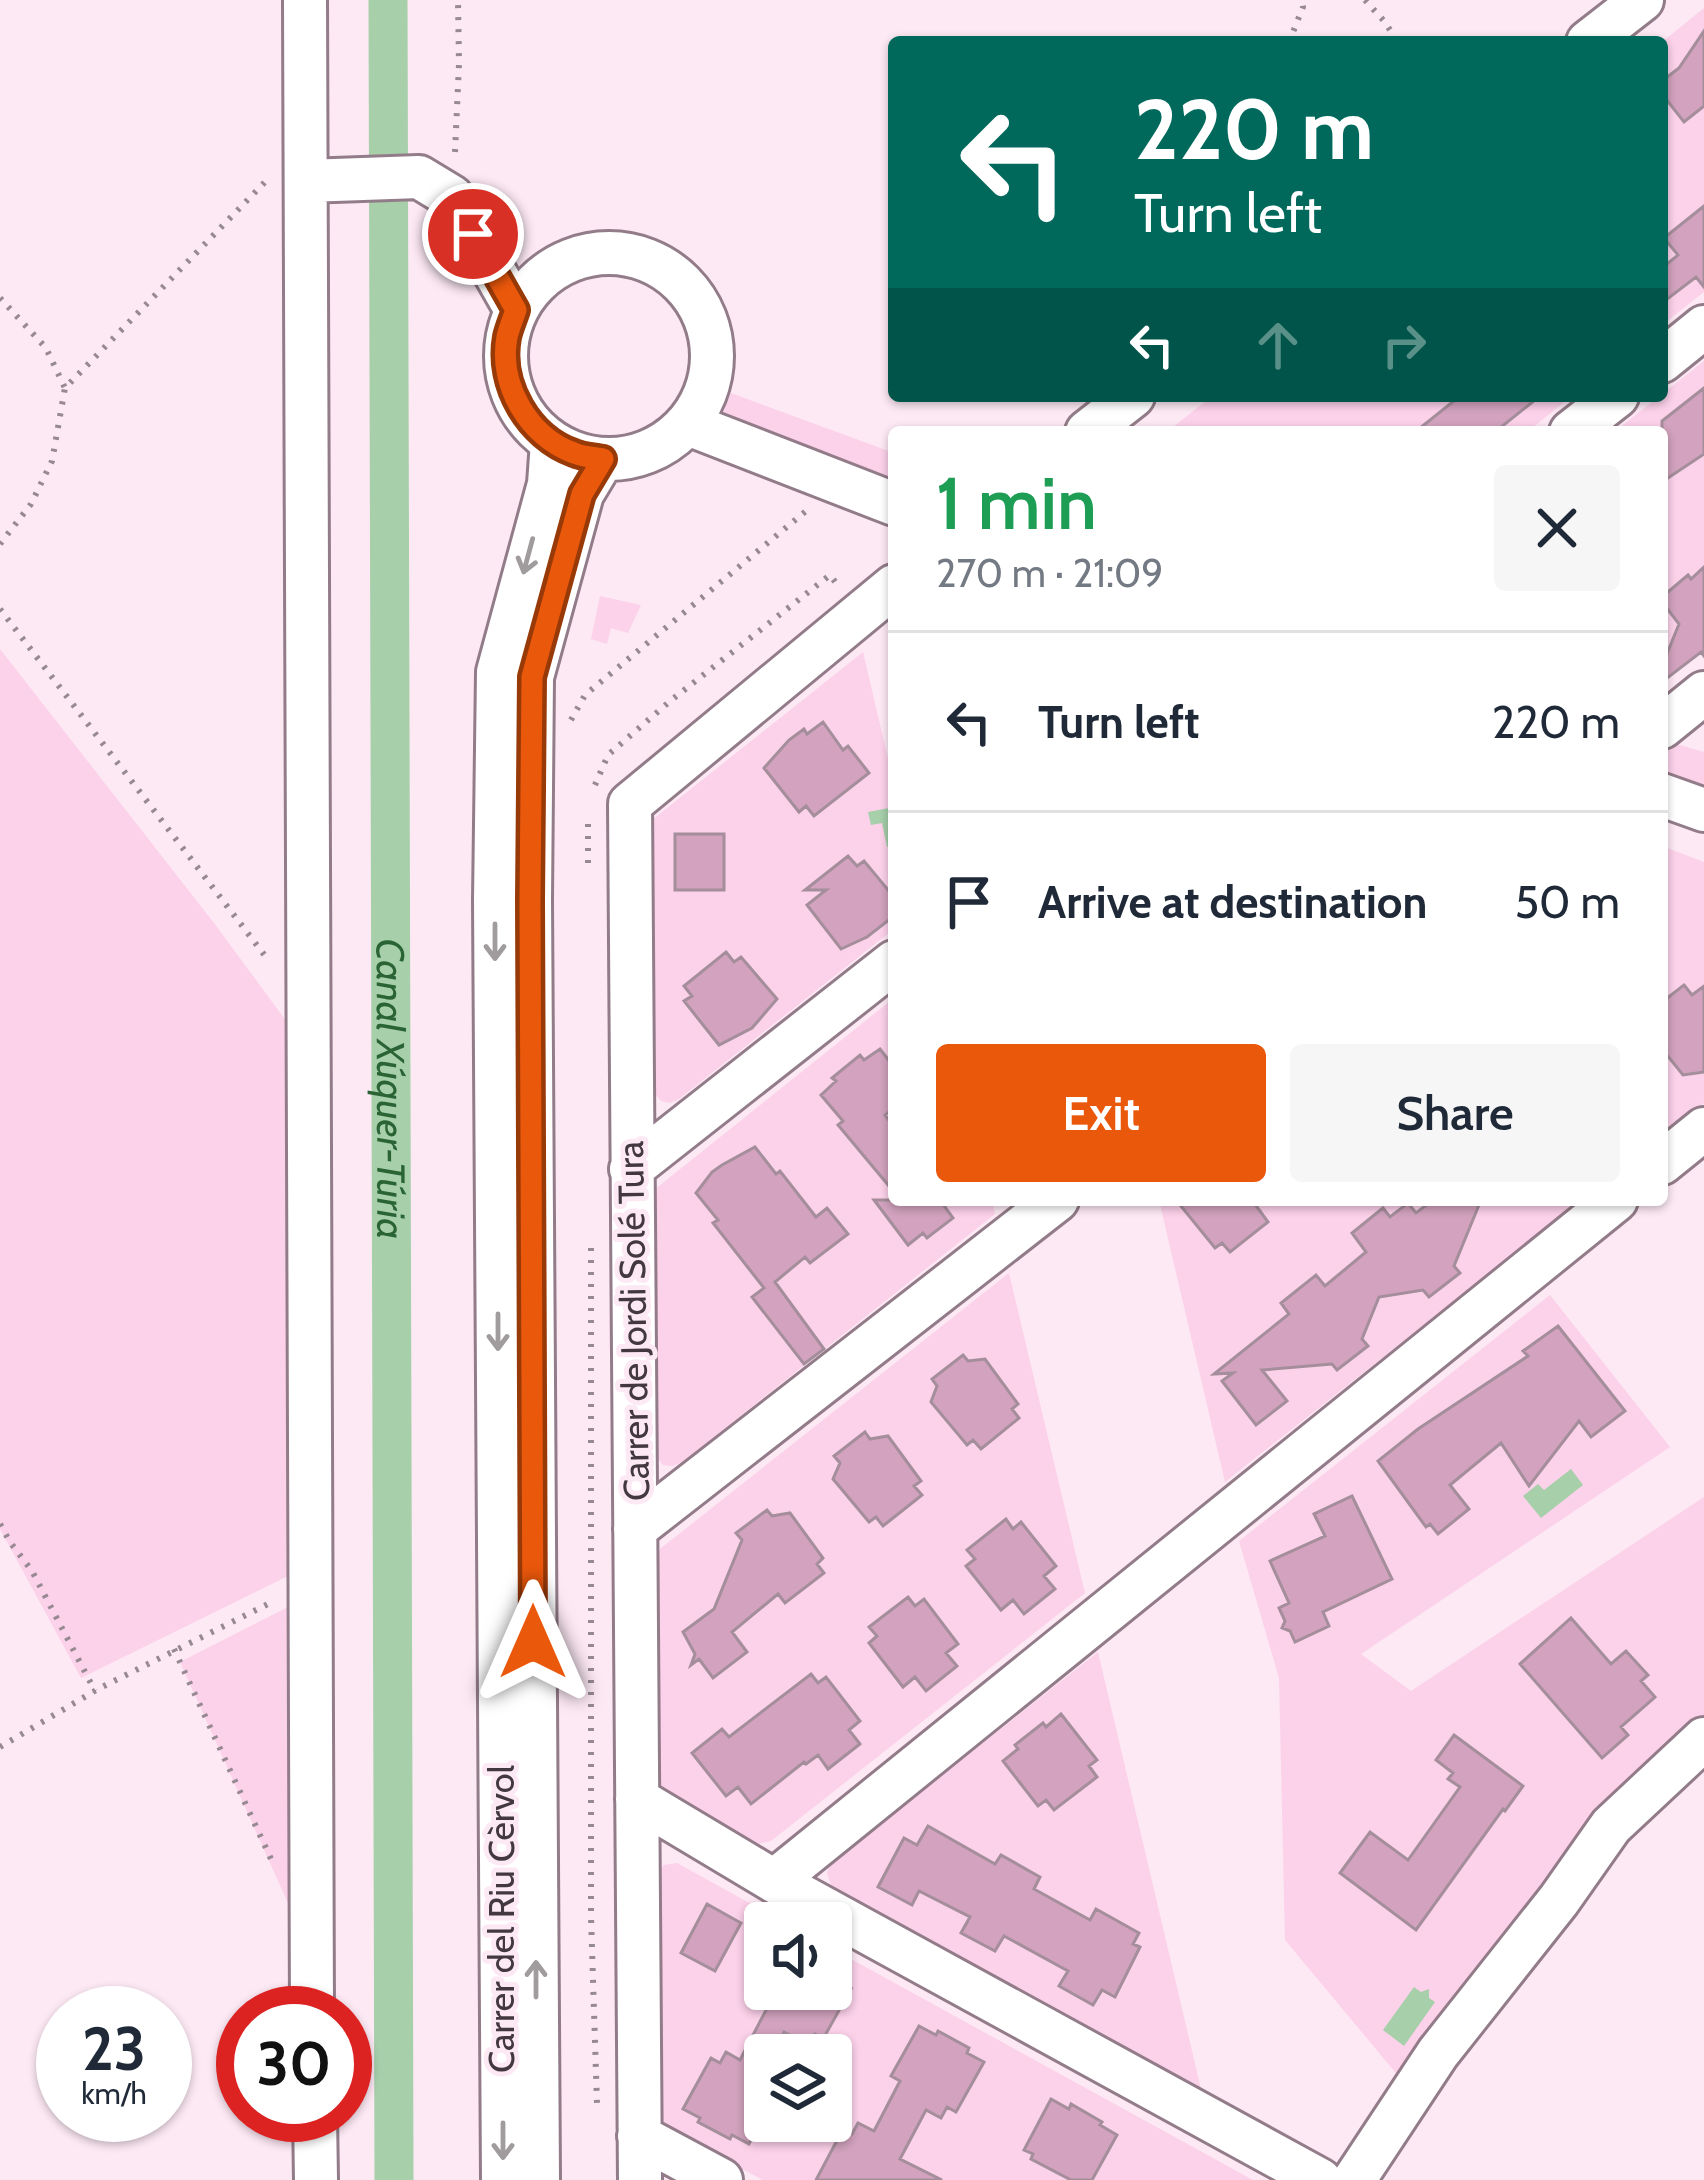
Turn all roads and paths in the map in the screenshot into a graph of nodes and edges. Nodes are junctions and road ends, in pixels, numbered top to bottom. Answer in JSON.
{"nodes":[{"id":1,"x":305,"y":0,"type":"edge"},
{"id":2,"x":458,"y":0,"type":"edge"},
{"id":3,"x":1302,"y":0,"type":"edge"},
{"id":4,"x":1365,"y":0,"type":"edge"},
{"id":5,"x":1642,"y":0,"type":"edge"},
{"id":6,"x":1291,"y":36,"type":"edge"},
{"id":7,"x":1394,"y":36,"type":"edge"},
{"id":8,"x":1596,"y":36,"type":"edge"},
{"id":9,"x":320,"y":179,"type":"junction"},
{"id":10,"x":435,"y":187,"type":"junction"},
{"id":11,"x":0,"y":298,"type":"edge"},
{"id":12,"x":516,"y":310,"type":"junction"},
{"id":13,"x":1704,"y":328,"type":"edge"},
{"id":14,"x":1668,"y":356,"type":"edge"},
{"id":15,"x":65,"y":388,"type":"junction"},
{"id":16,"x":1125,"y":402,"type":"edge"},
{"id":17,"x":1609,"y":402,"type":"edge"},
{"id":18,"x":688,"y":424,"type":"junction"},
{"id":19,"x":1095,"y":426,"type":"edge"},
{"id":20,"x":1579,"y":426,"type":"edge"},
{"id":21,"x":552,"y":442,"type":"junction"},
{"id":22,"x":603,"y":459,"type":"junction"},
{"id":23,"x":888,"y":502,"type":"edge"},
{"id":24,"x":0,"y":544,"type":"edge"},
{"id":25,"x":888,"y":591,"type":"edge"},
{"id":26,"x":0,"y":608,"type":"edge"},
{"id":27,"x":1668,"y":797,"type":"edge"},
{"id":28,"x":1704,"y":810,"type":"edge"},
{"id":29,"x":888,"y":967,"type":"edge"},
{"id":30,"x":308,"y":1012,"type":"junction"},
{"id":31,"x":1704,"y":1129,"type":"edge"},
{"id":32,"x":1668,"y":1158,"type":"edge"},
{"id":33,"x":631,"y":1169,"type":"junction"},
{"id":34,"x":1049,"y":1206,"type":"edge"},
{"id":35,"x":1609,"y":1206,"type":"edge"},
{"id":36,"x":0,"y":1523,"type":"edge"},
{"id":37,"x":635,"y":1529,"type":"junction"},
{"id":38,"x":310,"y":1583,"type":"junction"},
{"id":39,"x":174,"y":1649,"type":"junction"},
{"id":40,"x":94,"y":1691,"type":"junction"},
{"id":41,"x":1704,"y":1738,"type":"edge"},
{"id":42,"x":0,"y":1747,"type":"edge"},
{"id":43,"x":637,"y":1799,"type":"junction"},
{"id":44,"x":272,"y":1860,"type":"dead end"},
{"id":45,"x":774,"y":1881,"type":"junction"},
{"id":46,"x":312,"y":1986,"type":"edge"},
{"id":47,"x":639,"y":2136,"type":"junction"},
{"id":48,"x":315,"y":2142,"type":"edge"},
{"id":49,"x":316,"y":2180,"type":"edge"},
{"id":50,"x":503,"y":2180,"type":"edge"},
{"id":51,"x":538,"y":2180,"type":"edge"},
{"id":52,"x":640,"y":2180,"type":"edge"},
{"id":53,"x":722,"y":2180,"type":"edge"},
{"id":54,"x":1320,"y":2180,"type":"edge"},
{"id":55,"x":1354,"y":2180,"type":"edge"}],
"edges":[{"from":1,"to":9,"type":"street"},
{"from":2,"to":10,"type":"path"},
{"from":3,"to":6,"type":"path"},
{"from":4,"to":7,"type":"path"},
{"from":5,"to":8,"type":"street"},
{"from":9,"to":10,"type":"street"},
{"from":9,"to":15,"type":"path"},
{"from":9,"to":30,"type":"street"},
{"from":10,"to":12,"type":"street"},
{"from":11,"to":15,"type":"path"},
{"from":12,"to":18,"type":"street"},
{"from":12,"to":21,"type":"street"},
{"from":13,"to":14,"type":"street"},
{"from":15,"to":24,"type":"path"},
{"from":16,"to":19,"type":"street"},
{"from":17,"to":20,"type":"street"},
{"from":18,"to":22,"type":"street"},
{"from":18,"to":23,"type":"street"},
{"from":21,"to":22,"type":"street"},
{"from":21,"to":50,"type":"street","name":"Carrer del Riu Cèrvol","one_way":true},
{"from":51,"to":22,"type":"street","name":"Carrer del Riu Cèrvol","one_way":true},
{"from":25,"to":33,"type":"street","name":"Carrer de Jordi Solé Tura"},
{"from":26,"to":30,"type":"path"},
{"from":27,"to":28,"type":"street"},
{"from":29,"to":33,"type":"street"},
{"from":30,"to":38,"type":"street"},
{"from":31,"to":32,"type":"street"},
{"from":33,"to":37,"type":"street","name":"Carrer de Jordi Solé Tura"},
{"from":34,"to":37,"type":"street"},
{"from":35,"to":45,"type":"street"},
{"from":36,"to":40,"type":"path"},
{"from":37,"to":43,"type":"street","name":"Carrer de Jordi Solé Tura"},
{"from":38,"to":39,"type":"path"},
{"from":38,"to":46,"type":"street"},
{"from":39,"to":40,"type":"path"},
{"from":39,"to":44,"type":"path"},
{"from":40,"to":42,"type":"path"},
{"from":41,"to":55,"type":"street"},
{"from":43,"to":45,"type":"street"},
{"from":43,"to":47,"type":"street","name":"Carrer de Jordi Solé Tura"},
{"from":45,"to":54,"type":"street"},
{"from":47,"to":52,"type":"street","name":"Carrer de Jordi Solé Tura"},
{"from":47,"to":53,"type":"street"},
{"from":48,"to":49,"type":"street"}]}
